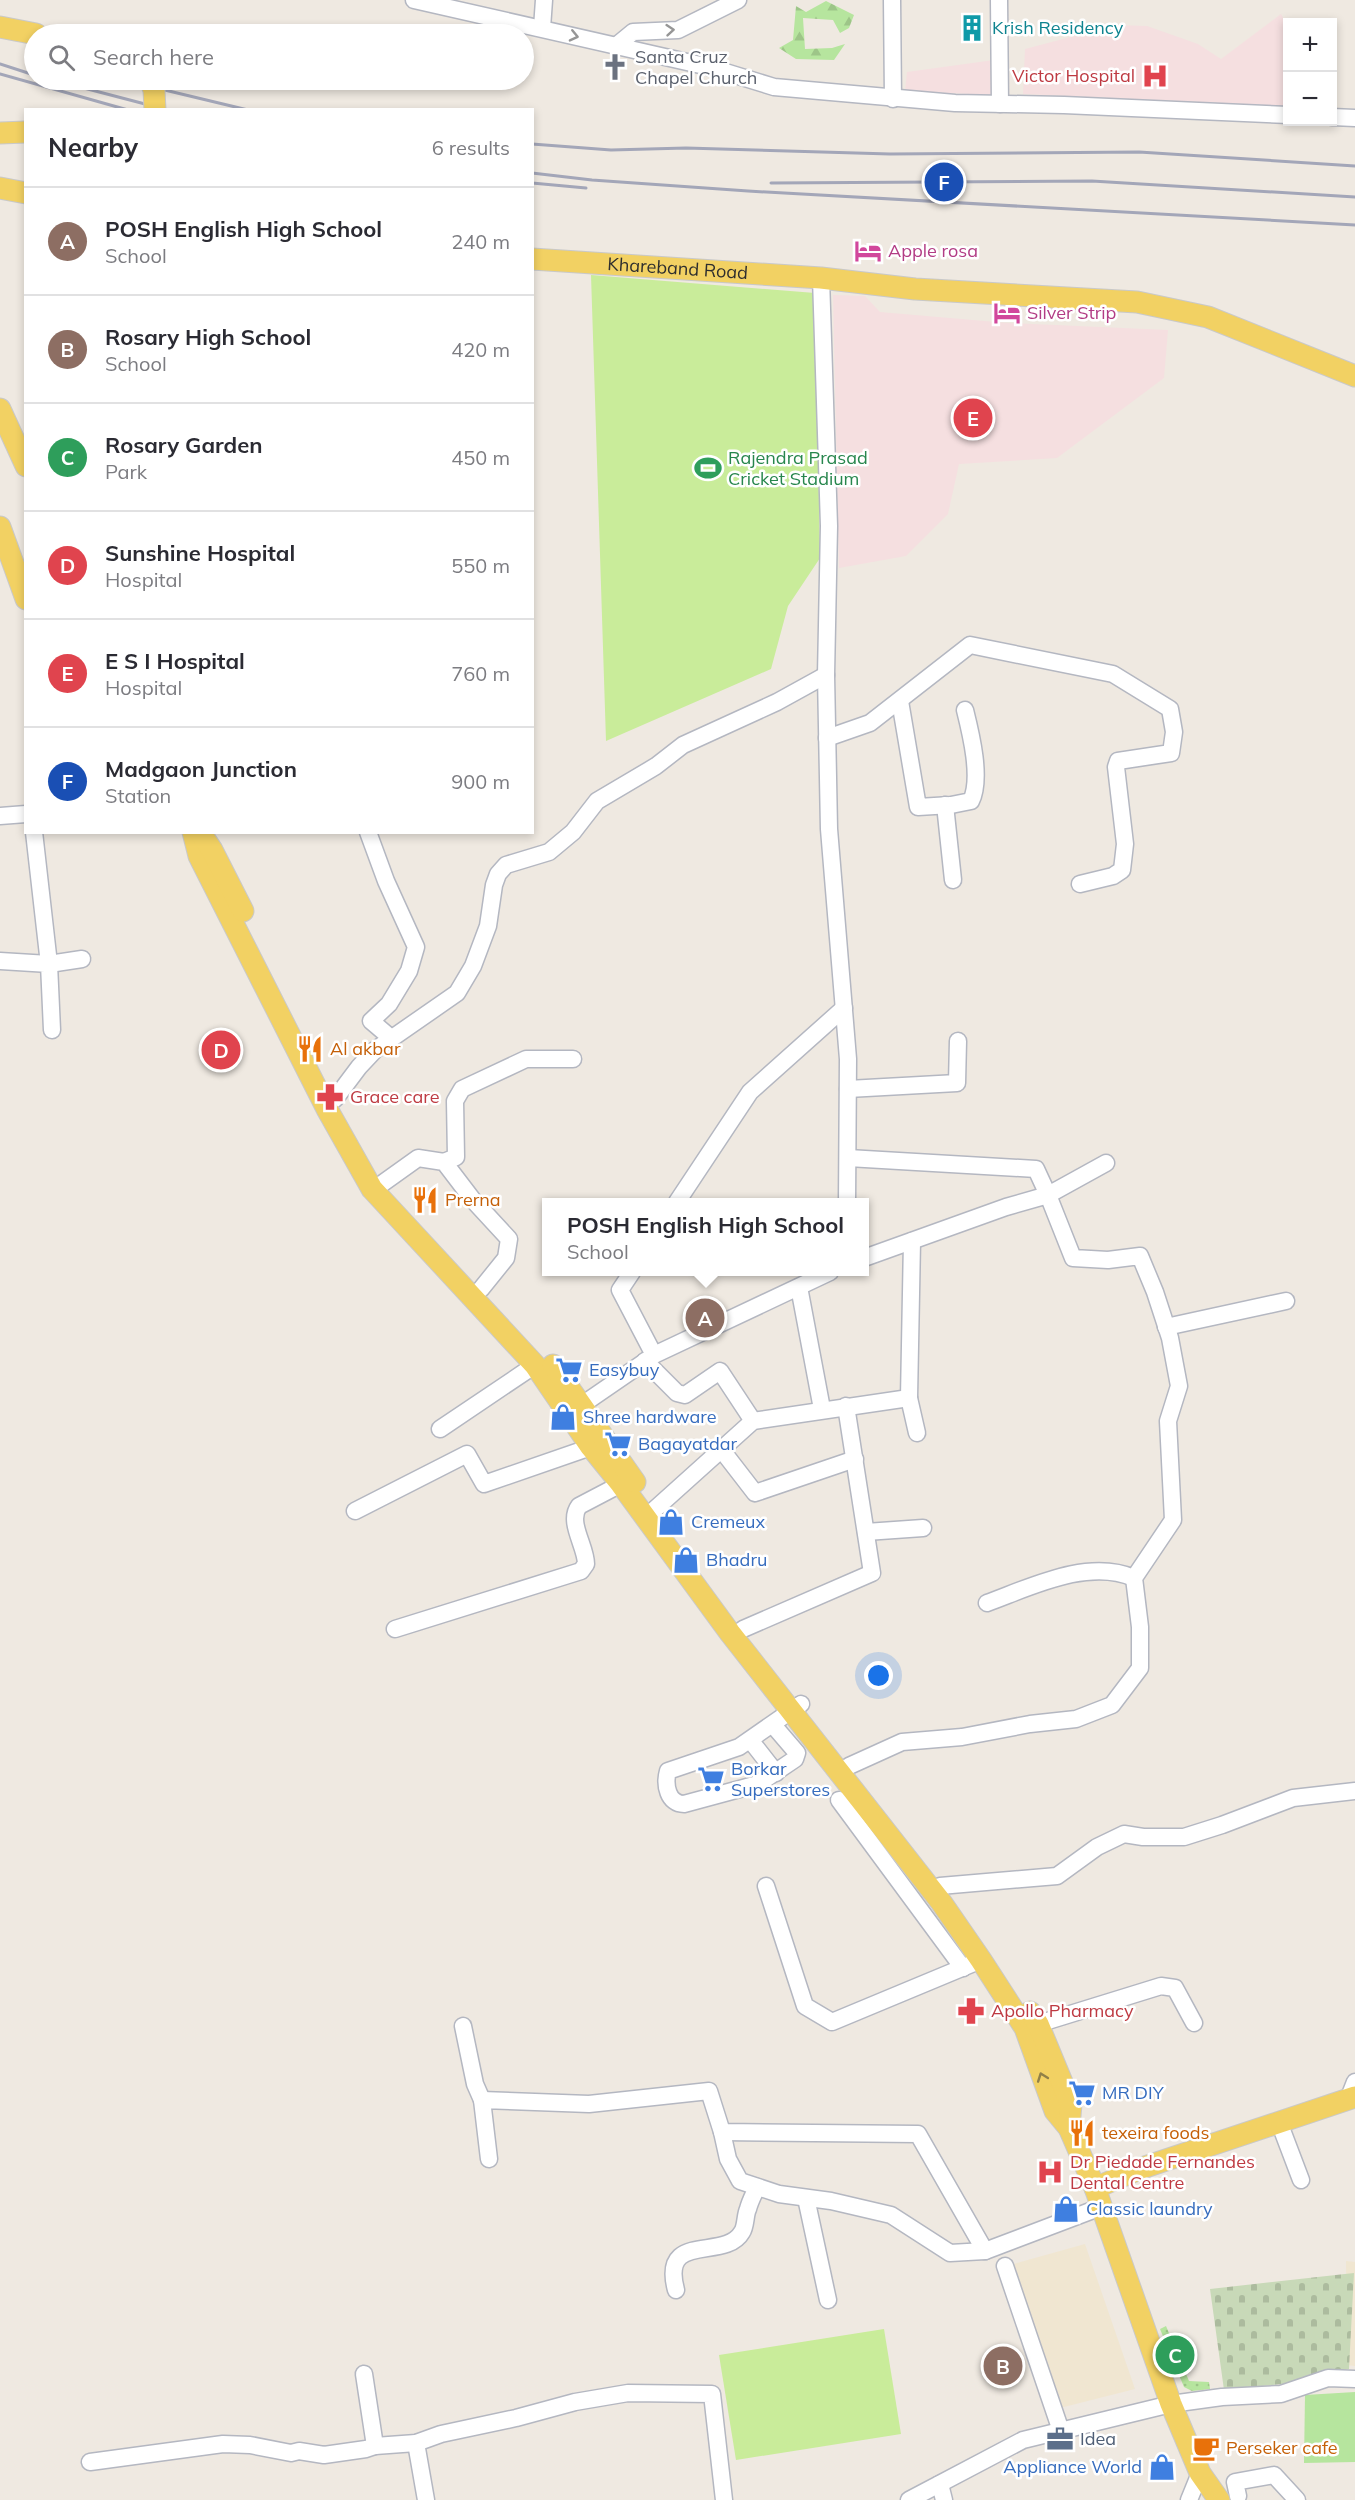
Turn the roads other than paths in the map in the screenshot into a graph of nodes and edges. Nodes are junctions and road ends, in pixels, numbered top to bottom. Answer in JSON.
{"nodes":[{"id":1,"x":414,"y":0,"type":"edge"},
{"id":2,"x":544,"y":0,"type":"edge"},
{"id":3,"x":738,"y":0,"type":"edge"},
{"id":4,"x":892,"y":0,"type":"edge"},
{"id":5,"x":999,"y":0,"type":"edge"},
{"id":6,"x":475,"y":7,"type":"edge"},
{"id":7,"x":529,"y":24,"type":"edge"},
{"id":8,"x":534,"y":25,"type":"edge"},
{"id":9,"x":0,"y":27,"type":"edge"},
{"id":10,"x":542,"y":28,"type":"junction"},
{"id":11,"x":24,"y":32,"type":"edge"},
{"id":12,"x":616,"y":46,"type":"junction"},
{"id":13,"x":154,"y":90,"type":"edge"},
{"id":14,"x":893,"y":99,"type":"junction"},
{"id":15,"x":1000,"y":104,"type":"junction"},
{"id":16,"x":155,"y":108,"type":"edge"},
{"id":17,"x":1283,"y":115,"type":"edge"},
{"id":18,"x":1337,"y":117,"type":"edge"},
{"id":19,"x":1355,"y":118,"type":"edge"},
{"id":20,"x":24,"y":132,"type":"edge"},
{"id":21,"x":0,"y":133,"type":"edge"},
{"id":22,"x":0,"y":188,"type":"edge"},
{"id":23,"x":24,"y":194,"type":"edge"},
{"id":24,"x":534,"y":259,"type":"edge"},
{"id":25,"x":821,"y":278,"type":"junction"},
{"id":26,"x":1355,"y":364,"type":"edge"},
{"id":27,"x":1355,"y":376,"type":"edge"},
{"id":28,"x":0,"y":409,"type":"edge"},
{"id":29,"x":24,"y":462,"type":"edge"},
{"id":30,"x":0,"y":527,"type":"edge"},
{"id":31,"x":24,"y":593,"type":"edge"},
{"id":32,"x":826,"y":675,"type":"junction"},
{"id":33,"x":900,"y":701,"type":"junction"},
{"id":34,"x":965,"y":710,"type":"dead end"},
{"id":35,"x":828,"y":738,"type":"junction"},
{"id":36,"x":945,"y":805,"type":"junction"},
{"id":37,"x":24,"y":814,"type":"edge"},
{"id":38,"x":0,"y":816,"type":"edge"},
{"id":39,"x":34,"y":834,"type":"edge"},
{"id":40,"x":194,"y":834,"type":"edge"},
{"id":41,"x":201,"y":834,"type":"edge"},
{"id":42,"x":369,"y":834,"type":"edge"},
{"id":43,"x":953,"y":880,"type":"dead end"},
{"id":44,"x":1080,"y":884,"type":"dead end"},
{"id":45,"x":82,"y":959,"type":"dead end"},
{"id":46,"x":0,"y":962,"type":"edge"},
{"id":47,"x":49,"y":964,"type":"junction"},
{"id":48,"x":844,"y":1008,"type":"junction"},
{"id":49,"x":290,"y":1021,"type":"junction"},
{"id":50,"x":52,"y":1030,"type":"dead end"},
{"id":51,"x":391,"y":1038,"type":"junction"},
{"id":52,"x":958,"y":1041,"type":"dead end"},
{"id":53,"x":573,"y":1059,"type":"dead end"},
{"id":54,"x":848,"y":1089,"type":"junction"},
{"id":55,"x":335,"y":1099,"type":"junction"},
{"id":56,"x":848,"y":1158,"type":"junction"},
{"id":57,"x":444,"y":1162,"type":"junction"},
{"id":58,"x":1106,"y":1163,"type":"dead end"},
{"id":59,"x":383,"y":1183,"type":"junction"},
{"id":60,"x":1048,"y":1195,"type":"junction"},
{"id":61,"x":680,"y":1198,"type":"edge"},
{"id":62,"x":847,"y":1198,"type":"edge"},
{"id":63,"x":912,"y":1241,"type":"junction"},
{"id":64,"x":869,"y":1256,"type":"edge"},
{"id":65,"x":629,"y":1276,"type":"edge"},
{"id":66,"x":822,"y":1276,"type":"edge"},
{"id":67,"x":799,"y":1287,"type":"junction"},
{"id":68,"x":481,"y":1289,"type":"junction"},
{"id":69,"x":1286,"y":1300,"type":"dead end"},
{"id":70,"x":1167,"y":1327,"type":"junction"},
{"id":71,"x":649,"y":1358,"type":"junction"},
{"id":72,"x":535,"y":1365,"type":"junction"},
{"id":73,"x":909,"y":1398,"type":"junction"},
{"id":74,"x":846,"y":1406,"type":"junction"},
{"id":75,"x":576,"y":1409,"type":"junction"},
{"id":76,"x":822,"y":1409,"type":"junction"},
{"id":77,"x":753,"y":1420,"type":"junction"},
{"id":78,"x":440,"y":1429,"type":"dead end"},
{"id":79,"x":917,"y":1433,"type":"dead end"},
{"id":80,"x":591,"y":1447,"type":"junction"},
{"id":81,"x":722,"y":1449,"type":"junction"},
{"id":82,"x":855,"y":1459,"type":"junction"},
{"id":83,"x":621,"y":1484,"type":"junction"},
{"id":84,"x":654,"y":1510,"type":"junction"},
{"id":85,"x":355,"y":1511,"type":"dead end"},
{"id":86,"x":923,"y":1528,"type":"dead end"},
{"id":87,"x":866,"y":1532,"type":"junction"},
{"id":88,"x":1134,"y":1578,"type":"junction"},
{"id":89,"x":987,"y":1603,"type":"dead end"},
{"id":90,"x":395,"y":1629,"type":"dead end"},
{"id":91,"x":743,"y":1629,"type":"junction"},
{"id":92,"x":796,"y":1708,"type":"junction"},
{"id":93,"x":773,"y":1725,"type":"junction"},
{"id":94,"x":751,"y":1741,"type":"junction"},
{"id":95,"x":815,"y":1744,"type":"junction"},
{"id":96,"x":798,"y":1757,"type":"junction"},
{"id":97,"x":849,"y":1766,"type":"junction"},
{"id":98,"x":776,"y":1773,"type":"junction"},
{"id":99,"x":1355,"y":1791,"type":"edge"},
{"id":100,"x":839,"y":1800,"type":"dead end"},
{"id":101,"x":766,"y":1886,"type":"dead end"},
{"id":102,"x":936,"y":1889,"type":"junction"},
{"id":103,"x":972,"y":1964,"type":"junction"},
{"id":104,"x":1194,"y":2023,"type":"dead end"},
{"id":105,"x":1038,"y":2024,"type":"junction"},
{"id":106,"x":463,"y":2026,"type":"dead end"},
{"id":107,"x":1353,"y":2093,"type":"edge"},
{"id":108,"x":482,"y":2100,"type":"junction"},
{"id":109,"x":1279,"y":2122,"type":"junction"},
{"id":110,"x":1069,"y":2128,"type":"junction"},
{"id":111,"x":722,"y":2132,"type":"junction"},
{"id":112,"x":489,"y":2159,"type":"dead end"},
{"id":113,"x":1301,"y":2180,"type":"dead end"},
{"id":114,"x":757,"y":2187,"type":"junction"},
{"id":115,"x":1098,"y":2197,"type":"junction"},
{"id":116,"x":806,"y":2198,"type":"junction"},
{"id":117,"x":985,"y":2251,"type":"junction"},
{"id":118,"x":1005,"y":2266,"type":"dead end"},
{"id":119,"x":676,"y":2290,"type":"dead end"},
{"id":120,"x":828,"y":2300,"type":"dead end"},
{"id":121,"x":364,"y":2374,"type":"dead end"},
{"id":122,"x":1355,"y":2379,"type":"edge"},
{"id":123,"x":1171,"y":2404,"type":"junction"},
{"id":124,"x":1061,"y":2431,"type":"junction"},
{"id":125,"x":416,"y":2443,"type":"junction"},
{"id":126,"x":375,"y":2446,"type":"junction"},
{"id":127,"x":90,"y":2462,"type":"dead end"},
{"id":128,"x":1200,"y":2473,"type":"junction"},
{"id":129,"x":942,"y":2492,"type":"edge"},
{"id":130,"x":1228,"y":2498,"type":"edge"},
{"id":131,"x":426,"y":2500,"type":"edge"},
{"id":132,"x":723,"y":2500,"type":"edge"},
{"id":133,"x":909,"y":2500,"type":"edge"},
{"id":134,"x":1189,"y":2500,"type":"edge"},
{"id":135,"x":1297,"y":2500,"type":"edge"}],
"edges":[{"from":1,"to":6,"type":"street"},
{"from":2,"to":10,"type":"street"},
{"from":12,"to":3,"type":"street","one_way":true},
{"from":4,"to":14,"type":"street"},
{"from":5,"to":15,"type":"street"},
{"from":6,"to":7,"type":"street"},
{"from":8,"to":10,"type":"street"},
{"from":9,"to":11,"type":"main road"},
{"from":10,"to":12,"type":"street","one_way":true},
{"from":12,"to":14,"type":"street"},
{"from":13,"to":16,"type":"main road","bridge":true},
{"from":14,"to":15,"type":"street"},
{"from":15,"to":17,"type":"street"},
{"from":18,"to":19,"type":"street"},
{"from":20,"to":21,"type":"main road"},
{"from":22,"to":23,"type":"main road"},
{"from":24,"to":25,"type":"main road","name":"Khareband Road"},
{"from":25,"to":26,"type":"main road"},
{"from":25,"to":27,"type":"main road"},
{"from":25,"to":32,"type":"street"},
{"from":28,"to":29,"type":"main road"},
{"from":30,"to":31,"type":"main road"},
{"from":32,"to":35,"type":"street"},
{"from":32,"to":51,"type":"street"},
{"from":33,"to":35,"type":"street"},
{"from":33,"to":36,"type":"street"},
{"from":33,"to":44,"type":"street"},
{"from":34,"to":36,"type":"street"},
{"from":35,"to":48,"type":"street"},
{"from":36,"to":43,"type":"street"},
{"from":37,"to":38,"type":"street"},
{"from":39,"to":47,"type":"street"},
{"from":40,"to":49,"type":"main road"},
{"from":41,"to":49,"type":"main road"},
{"from":42,"to":51,"type":"street"},
{"from":45,"to":47,"type":"street"},
{"from":46,"to":47,"type":"street"},
{"from":47,"to":50,"type":"street"},
{"from":48,"to":54,"type":"street"},
{"from":48,"to":61,"type":"street"},
{"from":49,"to":55,"type":"main road"},
{"from":49,"to":72,"type":"main road"},
{"from":51,"to":55,"type":"street"},
{"from":52,"to":54,"type":"street"},
{"from":53,"to":57,"type":"street"},
{"from":54,"to":56,"type":"street"},
{"from":55,"to":59,"type":"main road"},
{"from":56,"to":60,"type":"street"},
{"from":56,"to":62,"type":"street"},
{"from":57,"to":59,"type":"street"},
{"from":57,"to":68,"type":"street"},
{"from":58,"to":60,"type":"street"},
{"from":59,"to":68,"type":"main road"},
{"from":60,"to":63,"type":"street"},
{"from":60,"to":70,"type":"street"},
{"from":63,"to":64,"type":"street"},
{"from":63,"to":73,"type":"street"},
{"from":65,"to":71,"type":"street"},
{"from":66,"to":67,"type":"street"},
{"from":67,"to":71,"type":"street"},
{"from":67,"to":76,"type":"street"},
{"from":68,"to":75,"type":"main road"},
{"from":69,"to":70,"type":"street"},
{"from":70,"to":88,"type":"street"},
{"from":71,"to":75,"type":"street"},
{"from":71,"to":77,"type":"street"},
{"from":72,"to":75,"type":"main road"},
{"from":72,"to":78,"type":"street"},
{"from":73,"to":74,"type":"street"},
{"from":73,"to":79,"type":"street"},
{"from":74,"to":76,"type":"street"},
{"from":74,"to":82,"type":"street"},
{"from":75,"to":80,"type":"main road"},
{"from":75,"to":84,"type":"main road"},
{"from":76,"to":77,"type":"street"},
{"from":77,"to":81,"type":"street"},
{"from":80,"to":83,"type":"main road"},
{"from":80,"to":85,"type":"street"},
{"from":81,"to":82,"type":"street"},
{"from":81,"to":84,"type":"street"},
{"from":82,"to":87,"type":"street"},
{"from":83,"to":90,"type":"street"},
{"from":83,"to":92,"type":"main road"},
{"from":84,"to":91,"type":"main road"},
{"from":86,"to":87,"type":"street"},
{"from":87,"to":91,"type":"street"},
{"from":88,"to":89,"type":"street"},
{"from":88,"to":97,"type":"street"},
{"from":91,"to":92,"type":"main road"},
{"from":92,"to":93,"type":"street"},
{"from":92,"to":95,"type":"main road"},
{"from":92,"to":97,"type":"main road"},
{"from":93,"to":94,"type":"street"},
{"from":93,"to":96,"type":"street"},
{"from":94,"to":98,"type":"street"},
{"from":94,"to":98,"type":"street"},
{"from":95,"to":96,"type":"street"},
{"from":95,"to":102,"type":"main road"},
{"from":96,"to":98,"type":"street"},
{"from":97,"to":102,"type":"main road"},
{"from":99,"to":102,"type":"street"},
{"from":100,"to":103,"type":"street"},
{"from":101,"to":103,"type":"street"},
{"from":102,"to":103,"type":"main road"},
{"from":102,"to":105,"type":"main road"},
{"from":110,"to":103,"type":"main road","one_way":true},
{"from":104,"to":105,"type":"street"},
{"from":105,"to":110,"type":"main road"},
{"from":106,"to":108,"type":"street"},
{"from":107,"to":109,"type":"main road"},
{"from":108,"to":111,"type":"street"},
{"from":108,"to":112,"type":"street"},
{"from":109,"to":113,"type":"street"},
{"from":109,"to":115,"type":"main road"},
{"from":110,"to":115,"type":"main road"},
{"from":111,"to":114,"type":"street"},
{"from":111,"to":117,"type":"street"},
{"from":114,"to":116,"type":"street"},
{"from":114,"to":119,"type":"street"},
{"from":115,"to":117,"type":"street"},
{"from":115,"to":123,"type":"main road"},
{"from":116,"to":117,"type":"street"},
{"from":116,"to":120,"type":"street"},
{"from":118,"to":124,"type":"street"},
{"from":121,"to":126,"type":"street"},
{"from":122,"to":123,"type":"street"},
{"from":123,"to":124,"type":"street"},
{"from":123,"to":128,"type":"main road"},
{"from":124,"to":129,"type":"street"},
{"from":125,"to":126,"type":"street"},
{"from":125,"to":131,"type":"street"},
{"from":125,"to":132,"type":"street"},
{"from":126,"to":127,"type":"street"},
{"from":128,"to":130,"type":"main road"},
{"from":128,"to":134,"type":"street"},
{"from":129,"to":133,"type":"street"},
{"from":130,"to":135,"type":"street"}]}
